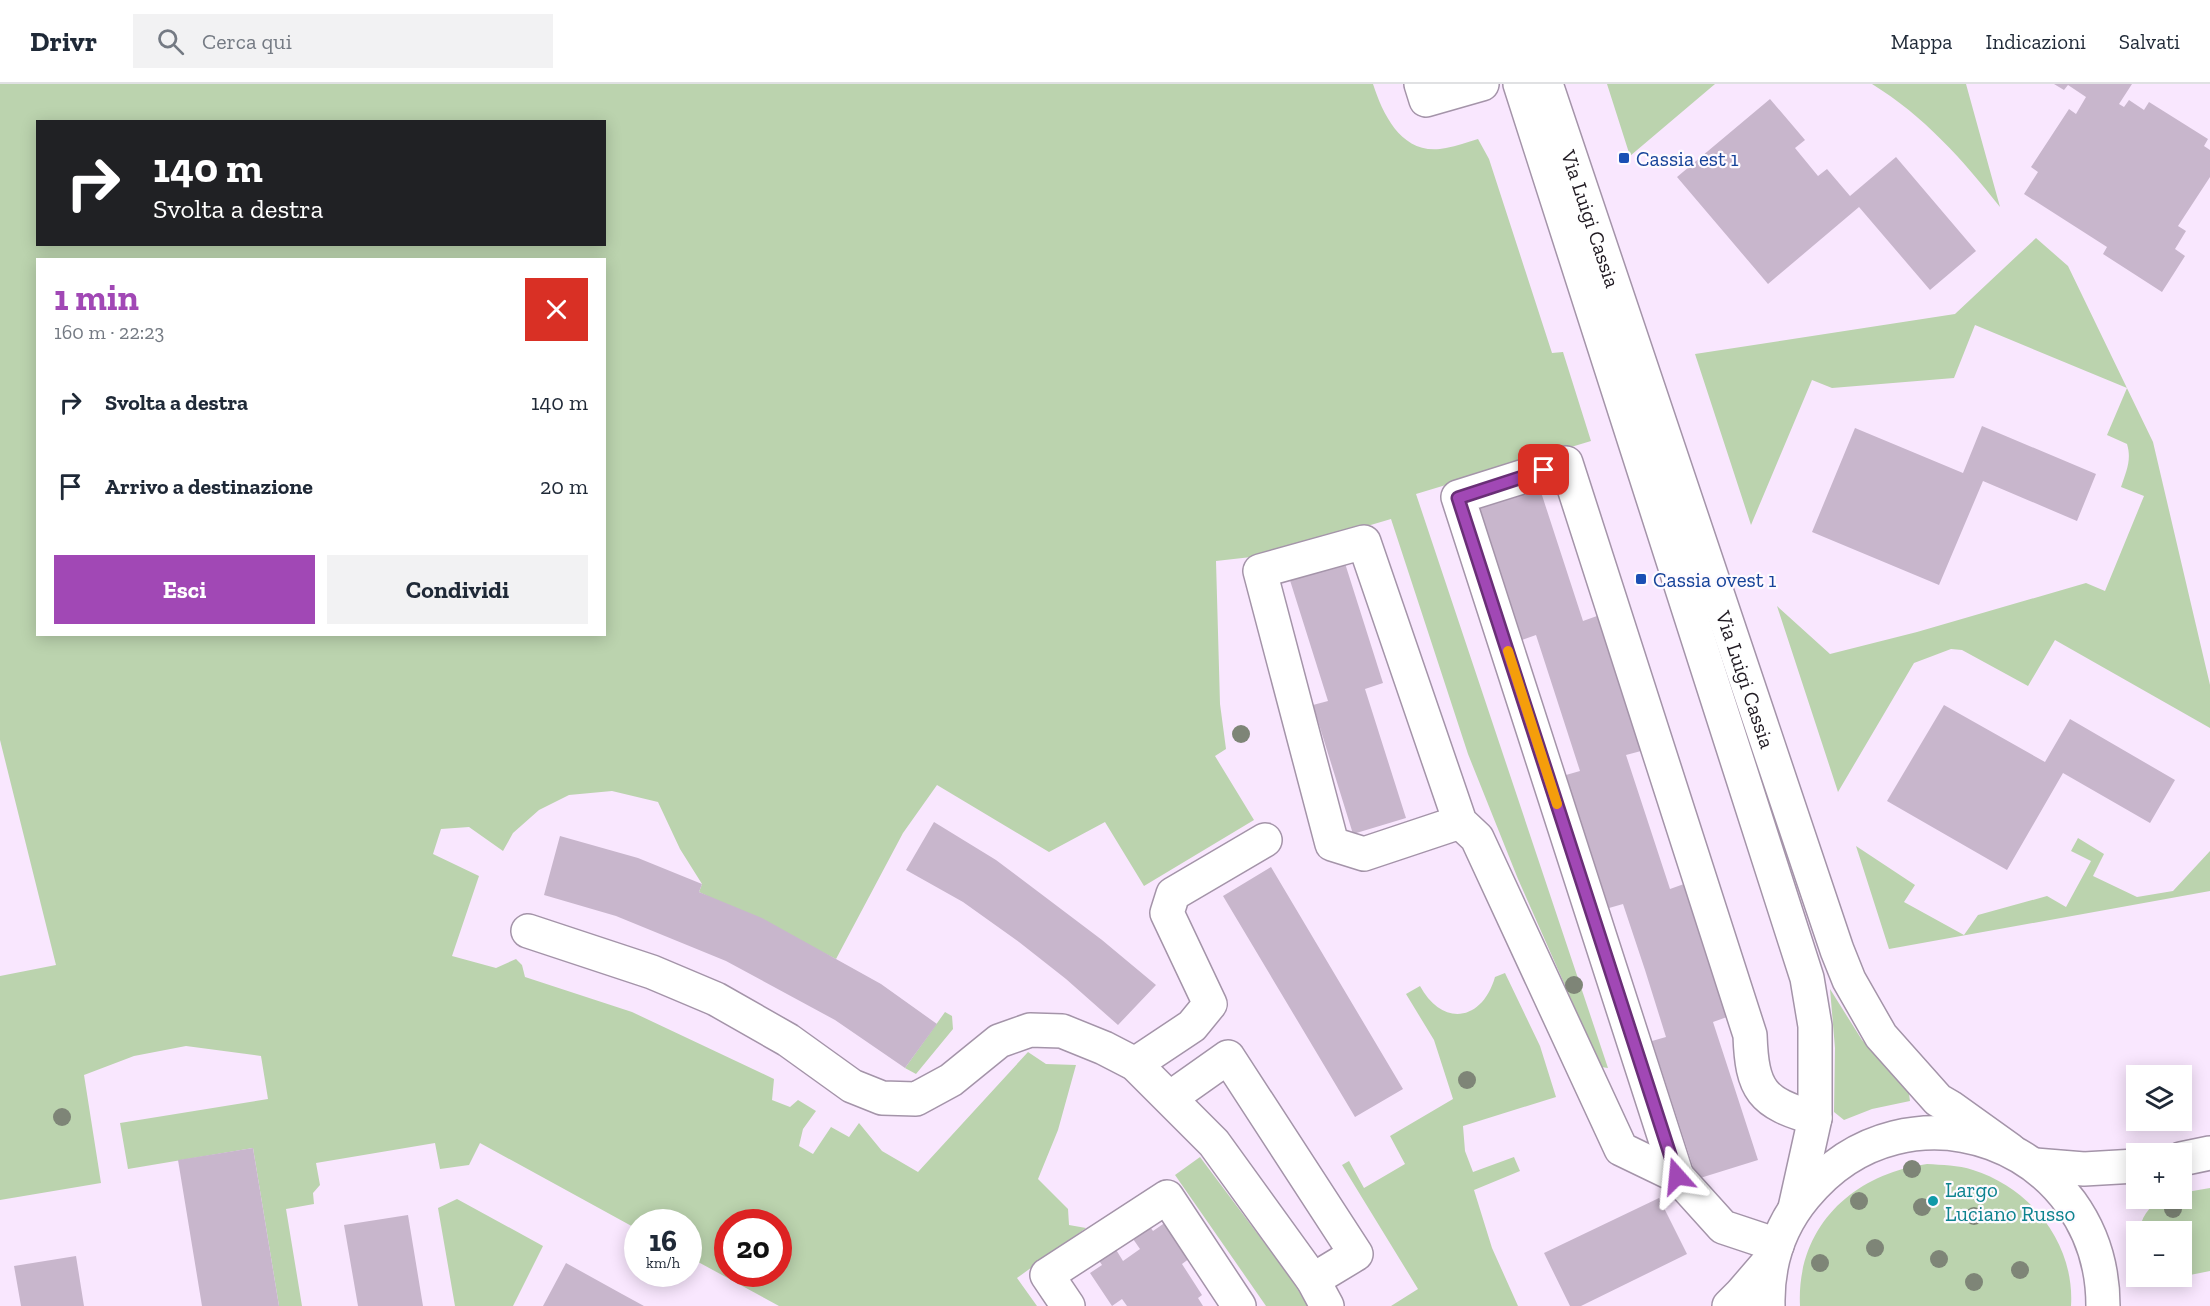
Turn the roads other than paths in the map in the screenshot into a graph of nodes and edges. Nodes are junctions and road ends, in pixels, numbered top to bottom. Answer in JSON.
{"nodes":[{"id":1,"x":1421,"y":84,"type":"edge"},
{"id":2,"x":1482,"y":84,"type":"edge"},
{"id":3,"x":1520,"y":84,"type":"edge"},
{"id":4,"x":1546,"y":84,"type":"edge"},
{"id":5,"x":1460,"y":822,"type":"junction"},
{"id":6,"x":1264,"y":840,"type":"dead end"},
{"id":7,"x":528,"y":931,"type":"dead end"},
{"id":8,"x":1135,"y":1064,"type":"junction"},
{"id":9,"x":1170,"y":1098,"type":"junction"},
{"id":10,"x":1815,"y":1118,"type":"junction"},
{"id":11,"x":2210,"y":1154,"type":"edge"},
{"id":12,"x":2022,"y":1157,"type":"junction"},
{"id":13,"x":2192,"y":1157,"type":"edge"},
{"id":14,"x":2126,"y":1167,"type":"edge"},
{"id":15,"x":1677,"y":1176,"type":"junction"},
{"id":16,"x":1795,"y":1208,"type":"junction"},
{"id":17,"x":1775,"y":1250,"type":"junction"},
{"id":18,"x":1320,"y":1293,"type":"edge"},
{"id":19,"x":1068,"y":1306,"type":"edge"},
{"id":20,"x":1239,"y":1306,"type":"edge"},
{"id":21,"x":1729,"y":1306,"type":"edge"},
{"id":22,"x":1768,"y":1306,"type":"edge"},
{"id":23,"x":2103,"y":1306,"type":"edge"}],
"edges":[{"from":1,"to":2,"type":"street"},
{"from":3,"to":10,"type":"street","name":"Via Luigi Cassia"},
{"from":4,"to":12,"type":"street","name":"Via Luigi Cassia"},
{"from":5,"to":5,"type":"street"},
{"from":5,"to":15,"type":"street"},
{"from":6,"to":8,"type":"street"},
{"from":7,"to":8,"type":"street"},
{"from":8,"to":9,"type":"street"},
{"from":9,"to":18,"type":"street"},
{"from":9,"to":18,"type":"street"},
{"from":10,"to":15,"type":"street"},
{"from":10,"to":16,"type":"street","name":"Via Luigi Cassia"},
{"from":11,"to":13,"type":"street"},
{"from":12,"to":14,"type":"street"},
{"from":12,"to":16,"type":"street"},
{"from":12,"to":23,"type":"street","name":"Via Luigi Cassia"},
{"from":15,"to":17,"type":"street"},
{"from":16,"to":17,"type":"street"},
{"from":17,"to":21,"type":"street"},
{"from":17,"to":22,"type":"street"},
{"from":19,"to":20,"type":"street"}]}
